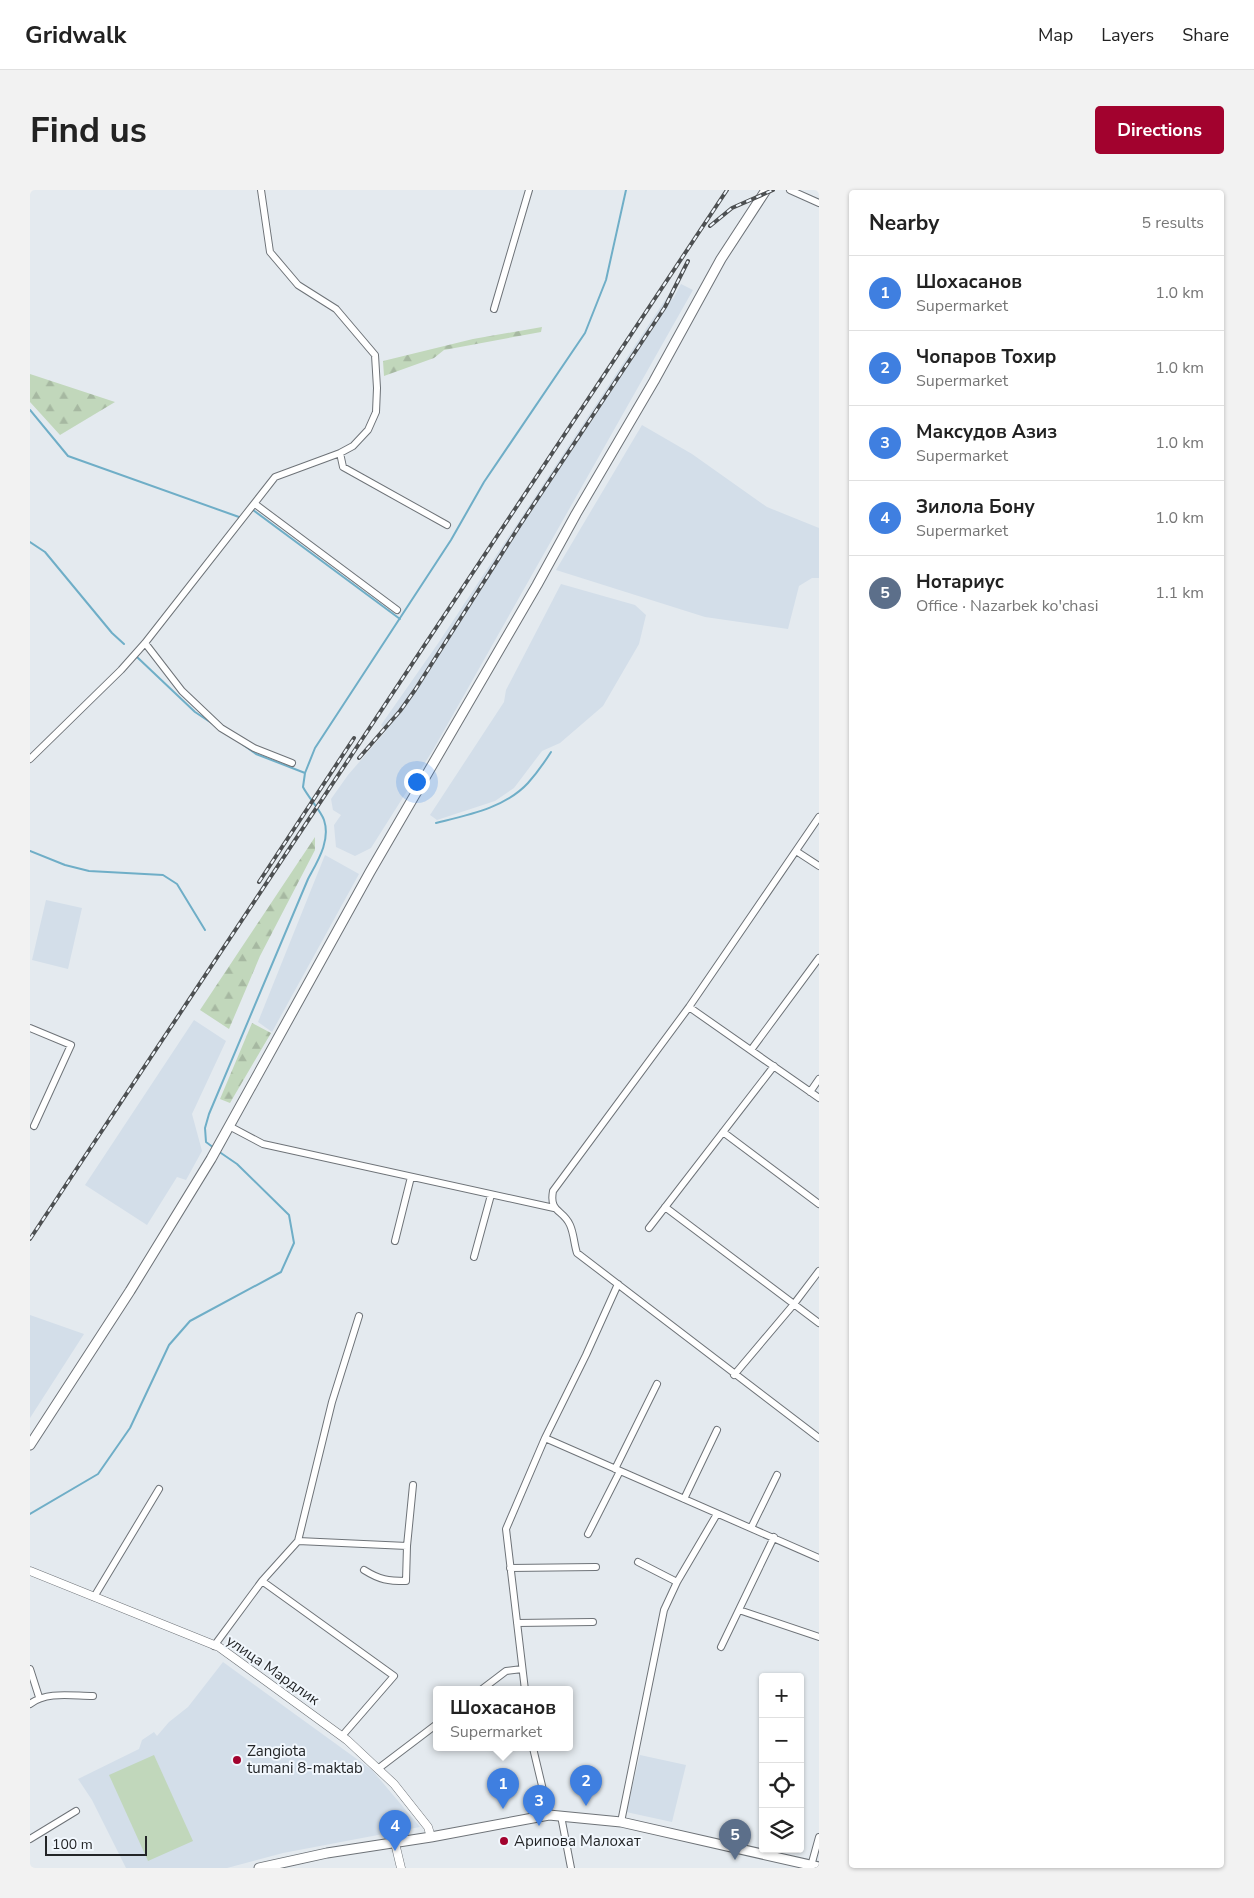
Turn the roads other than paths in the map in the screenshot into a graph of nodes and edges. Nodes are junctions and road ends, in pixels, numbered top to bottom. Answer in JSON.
{"nodes":[{"id":1,"x":261,"y":190,"type":"edge"},
{"id":2,"x":529,"y":190,"type":"edge"},
{"id":3,"x":766,"y":190,"type":"edge"},
{"id":4,"x":790,"y":190,"type":"edge"},
{"id":5,"x":819,"y":202,"type":"edge"},
{"id":6,"x":494,"y":309,"type":"dead end"},
{"id":7,"x":340,"y":453,"type":"junction"},
{"id":8,"x":255,"y":504,"type":"junction"},
{"id":9,"x":447,"y":525,"type":"dead end"},
{"id":10,"x":397,"y":610,"type":"dead end"},
{"id":11,"x":145,"y":643,"type":"junction"},
{"id":12,"x":30,"y":759,"type":"edge"},
{"id":13,"x":292,"y":763,"type":"dead end"},
{"id":14,"x":819,"y":817,"type":"edge"},
{"id":15,"x":796,"y":851,"type":"junction"},
{"id":16,"x":819,"y":866,"type":"edge"},
{"id":17,"x":819,"y":958,"type":"edge"},
{"id":18,"x":689,"y":1007,"type":"junction"},
{"id":19,"x":30,"y":1028,"type":"edge"},
{"id":20,"x":751,"y":1050,"type":"junction"},
{"id":21,"x":774,"y":1066,"type":"junction"},
{"id":22,"x":819,"y":1079,"type":"edge"},
{"id":23,"x":810,"y":1092,"type":"junction"},
{"id":24,"x":819,"y":1098,"type":"edge"},
{"id":25,"x":34,"y":1126,"type":"dead end"},
{"id":26,"x":229,"y":1126,"type":"junction"},
{"id":27,"x":722,"y":1132,"type":"junction"},
{"id":28,"x":411,"y":1177,"type":"junction"},
{"id":29,"x":491,"y":1195,"type":"junction"},
{"id":30,"x":819,"y":1204,"type":"edge"},
{"id":31,"x":665,"y":1207,"type":"junction"},
{"id":32,"x":554,"y":1208,"type":"junction"},
{"id":33,"x":648,"y":1228,"type":"dead end"},
{"id":34,"x":395,"y":1241,"type":"dead end"},
{"id":35,"x":474,"y":1257,"type":"dead end"},
{"id":36,"x":819,"y":1271,"type":"edge"},
{"id":37,"x":618,"y":1284,"type":"junction"},
{"id":38,"x":794,"y":1304,"type":"junction"},
{"id":39,"x":359,"y":1316,"type":"dead end"},
{"id":40,"x":819,"y":1323,"type":"edge"},
{"id":41,"x":734,"y":1375,"type":"junction"},
{"id":42,"x":657,"y":1384,"type":"dead end"},
{"id":43,"x":717,"y":1430,"type":"dead end"},
{"id":44,"x":545,"y":1438,"type":"junction"},
{"id":45,"x":819,"y":1438,"type":"edge"},
{"id":46,"x":30,"y":1445,"type":"edge"},
{"id":47,"x":618,"y":1470,"type":"junction"},
{"id":48,"x":777,"y":1475,"type":"dead end"},
{"id":49,"x":413,"y":1485,"type":"dead end"},
{"id":50,"x":159,"y":1489,"type":"dead end"},
{"id":51,"x":684,"y":1499,"type":"junction"},
{"id":52,"x":717,"y":1514,"type":"junction"},
{"id":53,"x":752,"y":1528,"type":"junction"},
{"id":54,"x":588,"y":1534,"type":"dead end"},
{"id":55,"x":774,"y":1537,"type":"junction"},
{"id":56,"x":298,"y":1541,"type":"junction"},
{"id":57,"x":407,"y":1546,"type":"junction"},
{"id":58,"x":819,"y":1558,"type":"edge"},
{"id":59,"x":638,"y":1562,"type":"dead end"},
{"id":60,"x":596,"y":1567,"type":"dead end"},
{"id":61,"x":510,"y":1568,"type":"junction"},
{"id":62,"x":364,"y":1570,"type":"dead end"},
{"id":63,"x":30,"y":1571,"type":"edge"},
{"id":64,"x":262,"y":1581,"type":"junction"},
{"id":65,"x":677,"y":1582,"type":"junction"},
{"id":66,"x":94,"y":1598,"type":"junction"},
{"id":67,"x":739,"y":1610,"type":"junction"},
{"id":68,"x":593,"y":1622,"type":"dead end"},
{"id":69,"x":517,"y":1623,"type":"junction"},
{"id":70,"x":819,"y":1637,"type":"edge"},
{"id":71,"x":214,"y":1646,"type":"junction"},
{"id":72,"x":721,"y":1647,"type":"dead end"},
{"id":73,"x":522,"y":1668,"type":"junction"},
{"id":74,"x":30,"y":1669,"type":"edge"},
{"id":75,"x":486,"y":1686,"type":"edge"},
{"id":76,"x":524,"y":1686,"type":"edge"},
{"id":77,"x":93,"y":1696,"type":"dead end"},
{"id":78,"x":39,"y":1697,"type":"junction"},
{"id":79,"x":30,"y":1704,"type":"edge"},
{"id":80,"x":433,"y":1727,"type":"edge"},
{"id":81,"x":342,"y":1736,"type":"junction"},
{"id":82,"x":534,"y":1751,"type":"edge"},
{"id":83,"x":379,"y":1768,"type":"junction"},
{"id":84,"x":76,"y":1811,"type":"dead end"},
{"id":85,"x":548,"y":1815,"type":"junction"},
{"id":86,"x":561,"y":1816,"type":"junction"},
{"id":87,"x":620,"y":1822,"type":"junction"},
{"id":88,"x":431,"y":1837,"type":"junction"},
{"id":89,"x":819,"y":1837,"type":"edge"},
{"id":90,"x":30,"y":1839,"type":"edge"},
{"id":91,"x":395,"y":1843,"type":"junction"},
{"id":92,"x":815,"y":1867,"type":"edge"},
{"id":93,"x":259,"y":1868,"type":"edge"},
{"id":94,"x":400,"y":1868,"type":"edge"},
{"id":95,"x":571,"y":1868,"type":"edge"}],
"edges":[{"from":1,"to":7,"type":"street"},
{"from":2,"to":6,"type":"street"},
{"from":3,"to":26,"type":"main road"},
{"from":4,"to":5,"type":"street"},
{"from":7,"to":8,"type":"street"},
{"from":7,"to":9,"type":"street"},
{"from":8,"to":10,"type":"street"},
{"from":8,"to":11,"type":"street"},
{"from":11,"to":12,"type":"street"},
{"from":11,"to":13,"type":"street"},
{"from":14,"to":15,"type":"street"},
{"from":15,"to":16,"type":"street"},
{"from":15,"to":18,"type":"street"},
{"from":17,"to":20,"type":"street"},
{"from":18,"to":20,"type":"street"},
{"from":18,"to":32,"type":"street"},
{"from":19,"to":25,"type":"street"},
{"from":20,"to":21,"type":"street"},
{"from":21,"to":23,"type":"street"},
{"from":21,"to":27,"type":"street"},
{"from":22,"to":23,"type":"street"},
{"from":23,"to":24,"type":"street"},
{"from":26,"to":28,"type":"street"},
{"from":26,"to":46,"type":"main road"},
{"from":27,"to":30,"type":"street"},
{"from":27,"to":31,"type":"street"},
{"from":28,"to":29,"type":"street"},
{"from":28,"to":34,"type":"street"},
{"from":29,"to":32,"type":"street"},
{"from":29,"to":35,"type":"street"},
{"from":31,"to":33,"type":"street"},
{"from":31,"to":38,"type":"street"},
{"from":32,"to":37,"type":"street"},
{"from":36,"to":38,"type":"street"},
{"from":37,"to":41,"type":"street"},
{"from":37,"to":44,"type":"street"},
{"from":38,"to":40,"type":"street"},
{"from":38,"to":41,"type":"street"},
{"from":39,"to":56,"type":"street"},
{"from":41,"to":45,"type":"street"},
{"from":42,"to":47,"type":"street"},
{"from":43,"to":51,"type":"street"},
{"from":44,"to":47,"type":"street"},
{"from":44,"to":61,"type":"street"},
{"from":47,"to":51,"type":"street"},
{"from":47,"to":54,"type":"street"},
{"from":48,"to":53,"type":"street"},
{"from":49,"to":57,"type":"street"},
{"from":50,"to":66,"type":"street"},
{"from":51,"to":52,"type":"street"},
{"from":52,"to":53,"type":"street"},
{"from":52,"to":65,"type":"street"},
{"from":53,"to":55,"type":"street"},
{"from":55,"to":58,"type":"street"},
{"from":55,"to":67,"type":"street"},
{"from":56,"to":57,"type":"street"},
{"from":56,"to":64,"type":"street"},
{"from":57,"to":62,"type":"street"},
{"from":59,"to":65,"type":"street"},
{"from":60,"to":61,"type":"street"},
{"from":61,"to":69,"type":"street"},
{"from":63,"to":66,"type":"street","name":"улица Мардлик"},
{"from":64,"to":71,"type":"street"},
{"from":64,"to":81,"type":"street"},
{"from":65,"to":87,"type":"street"},
{"from":66,"to":71,"type":"street","name":"улица Мардлик"},
{"from":67,"to":70,"type":"street"},
{"from":67,"to":72,"type":"street"},
{"from":68,"to":69,"type":"street"},
{"from":69,"to":73,"type":"street"},
{"from":71,"to":81,"type":"street","name":"улица Мардлик"},
{"from":73,"to":75,"type":"street"},
{"from":73,"to":76,"type":"street"},
{"from":74,"to":78,"type":"street"},
{"from":77,"to":78,"type":"street"},
{"from":78,"to":79,"type":"street"},
{"from":80,"to":83,"type":"street"},
{"from":81,"to":83,"type":"street","name":"улица Мардлик"},
{"from":82,"to":85,"type":"street"},
{"from":83,"to":88,"type":"street","name":"улица Мардлик"},
{"from":84,"to":90,"type":"street"},
{"from":85,"to":86,"type":"main road"},
{"from":85,"to":88,"type":"main road"},
{"from":86,"to":87,"type":"main road"},
{"from":86,"to":95,"type":"street"},
{"from":87,"to":92,"type":"main road"},
{"from":88,"to":91,"type":"main road"},
{"from":89,"to":92,"type":"street"},
{"from":91,"to":93,"type":"main road"},
{"from":91,"to":94,"type":"street"}]}
